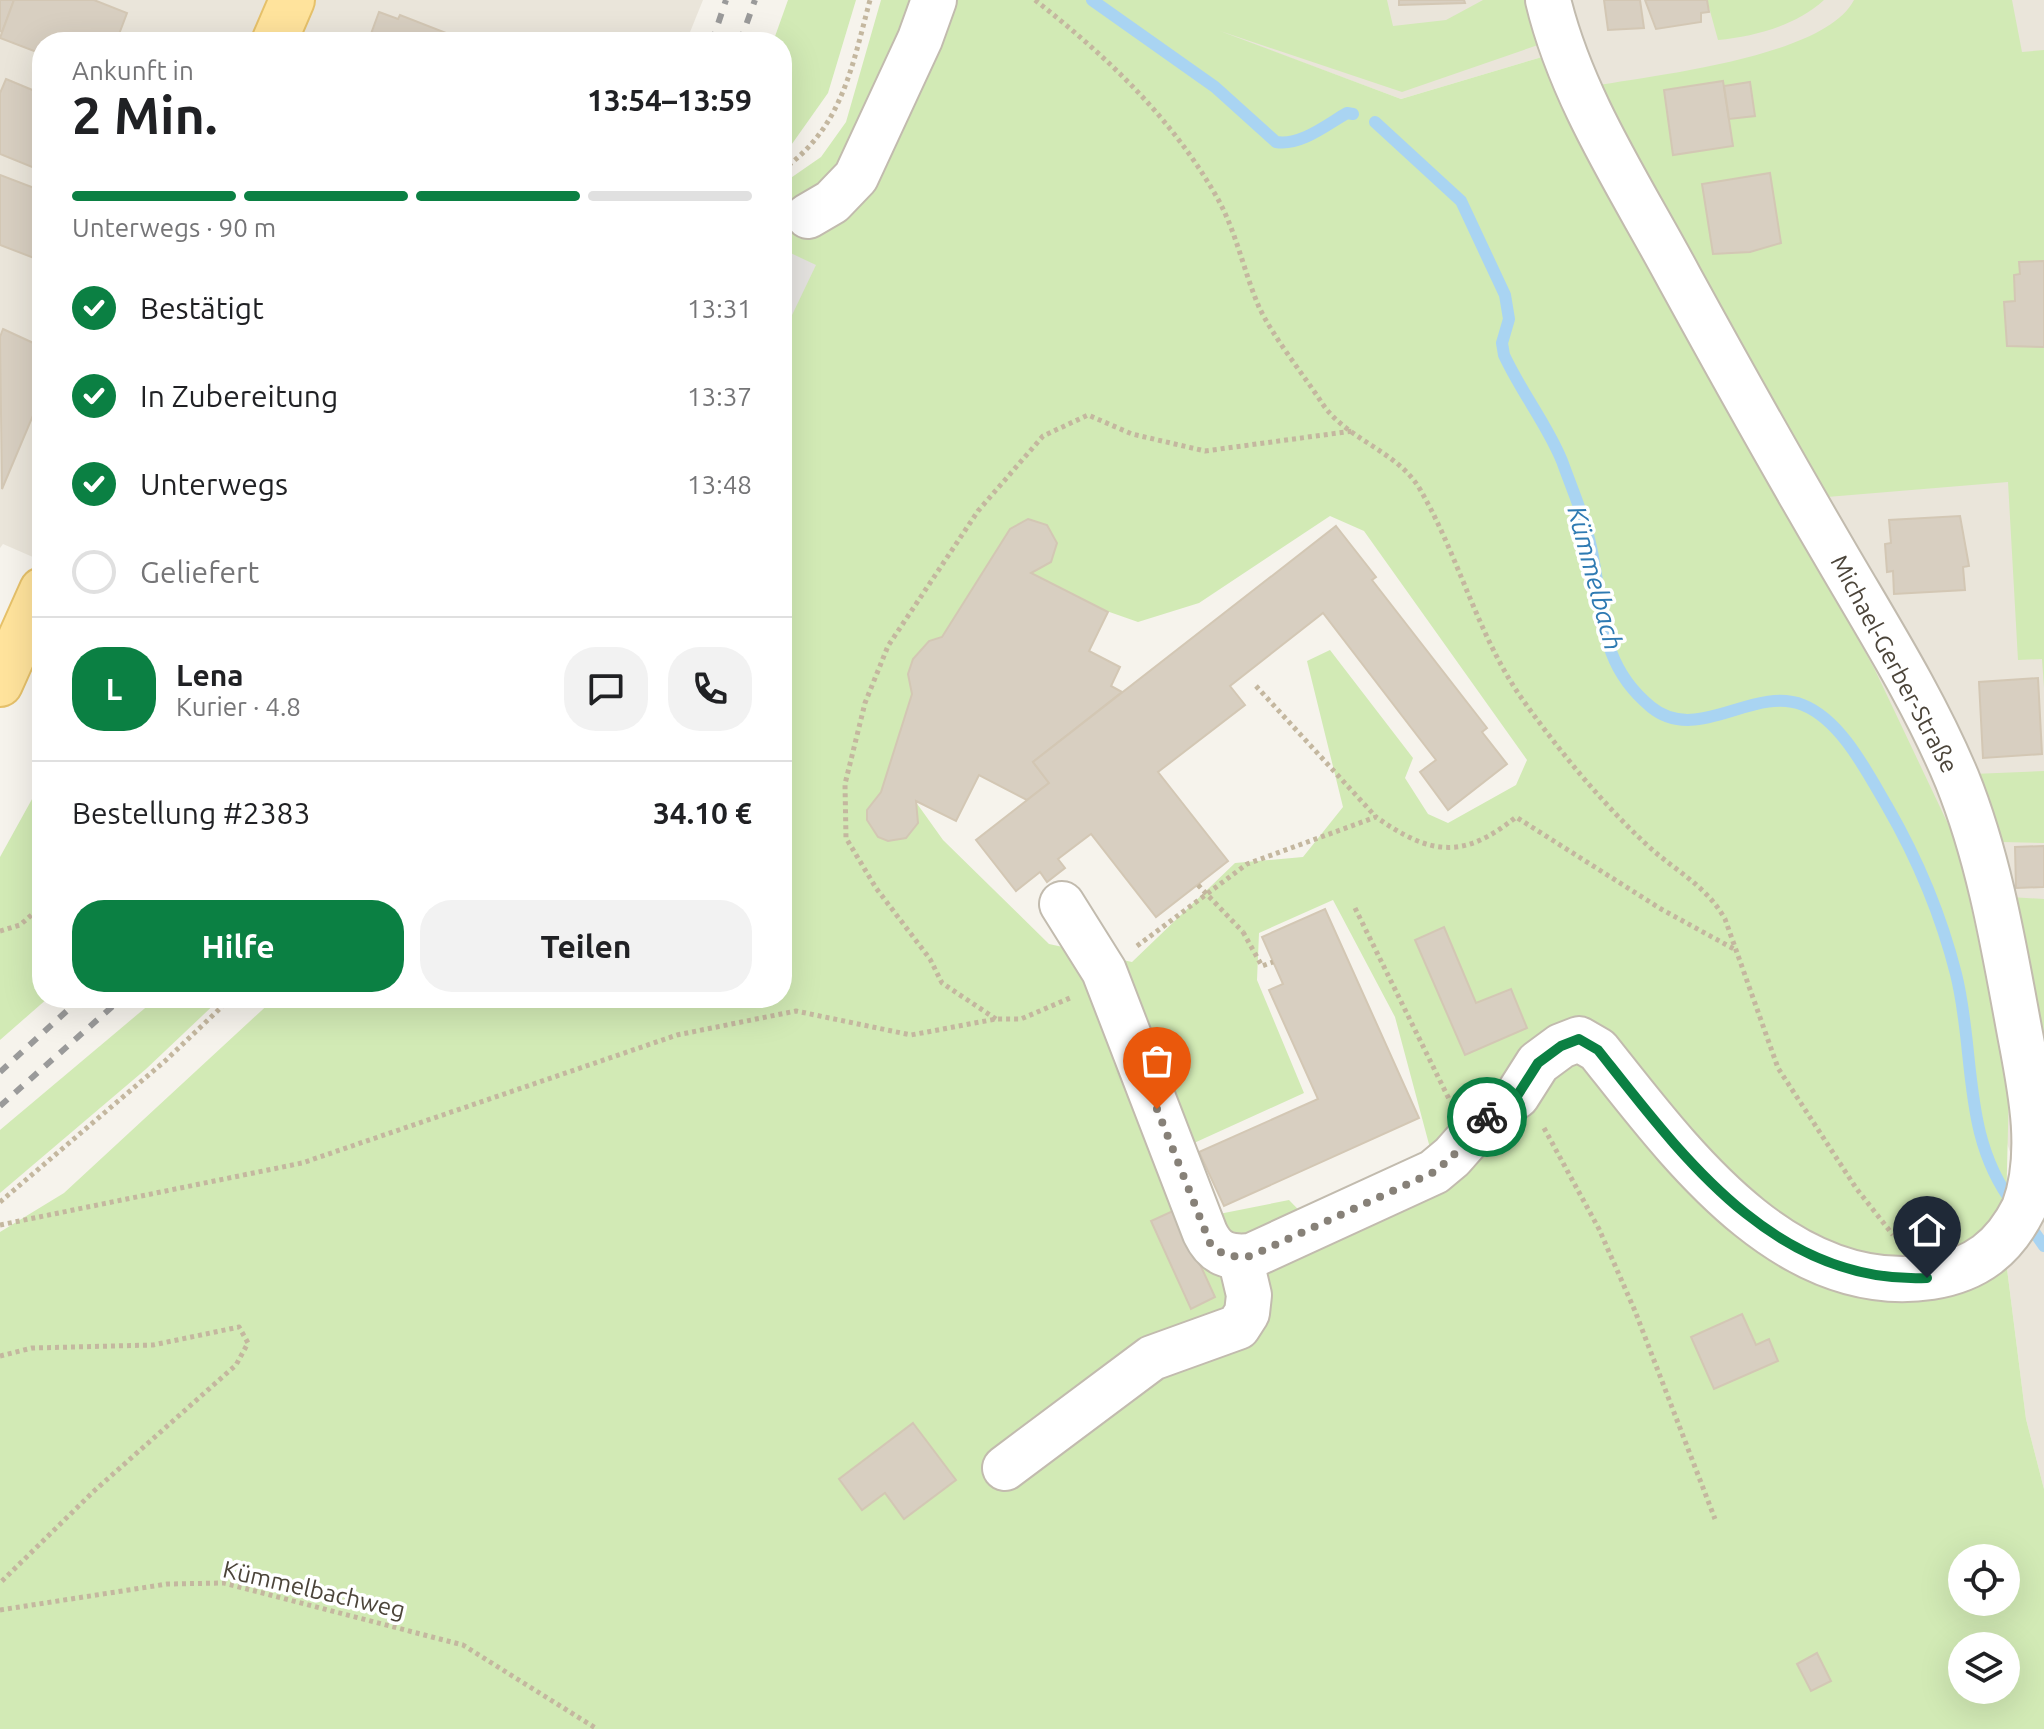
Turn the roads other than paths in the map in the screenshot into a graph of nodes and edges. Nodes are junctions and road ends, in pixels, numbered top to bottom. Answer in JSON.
{"nodes":[{"id":1,"x":292,"y":0,"type":"edge"},
{"id":2,"x":934,"y":0,"type":"edge"},
{"id":3,"x":1548,"y":0,"type":"edge"},
{"id":4,"x":278,"y":32,"type":"edge"},
{"id":5,"x":808,"y":216,"type":"dead end"},
{"id":6,"x":32,"y":612,"type":"edge"},
{"id":7,"x":2,"y":679,"type":"edge"},
{"id":8,"x":1062,"y":904,"type":"dead end"},
{"id":9,"x":1240,"y":1257,"type":"junction"},
{"id":10,"x":1005,"y":1468,"type":"dead end"}],
"edges":[{"from":1,"to":4,"type":"main road"},
{"from":2,"to":5,"type":"street"},
{"from":3,"to":9,"type":"street","name":"Michael-Gerber-Straße"},
{"from":6,"to":7,"type":"main road"},
{"from":8,"to":9,"type":"street"},
{"from":9,"to":10,"type":"street"}]}
